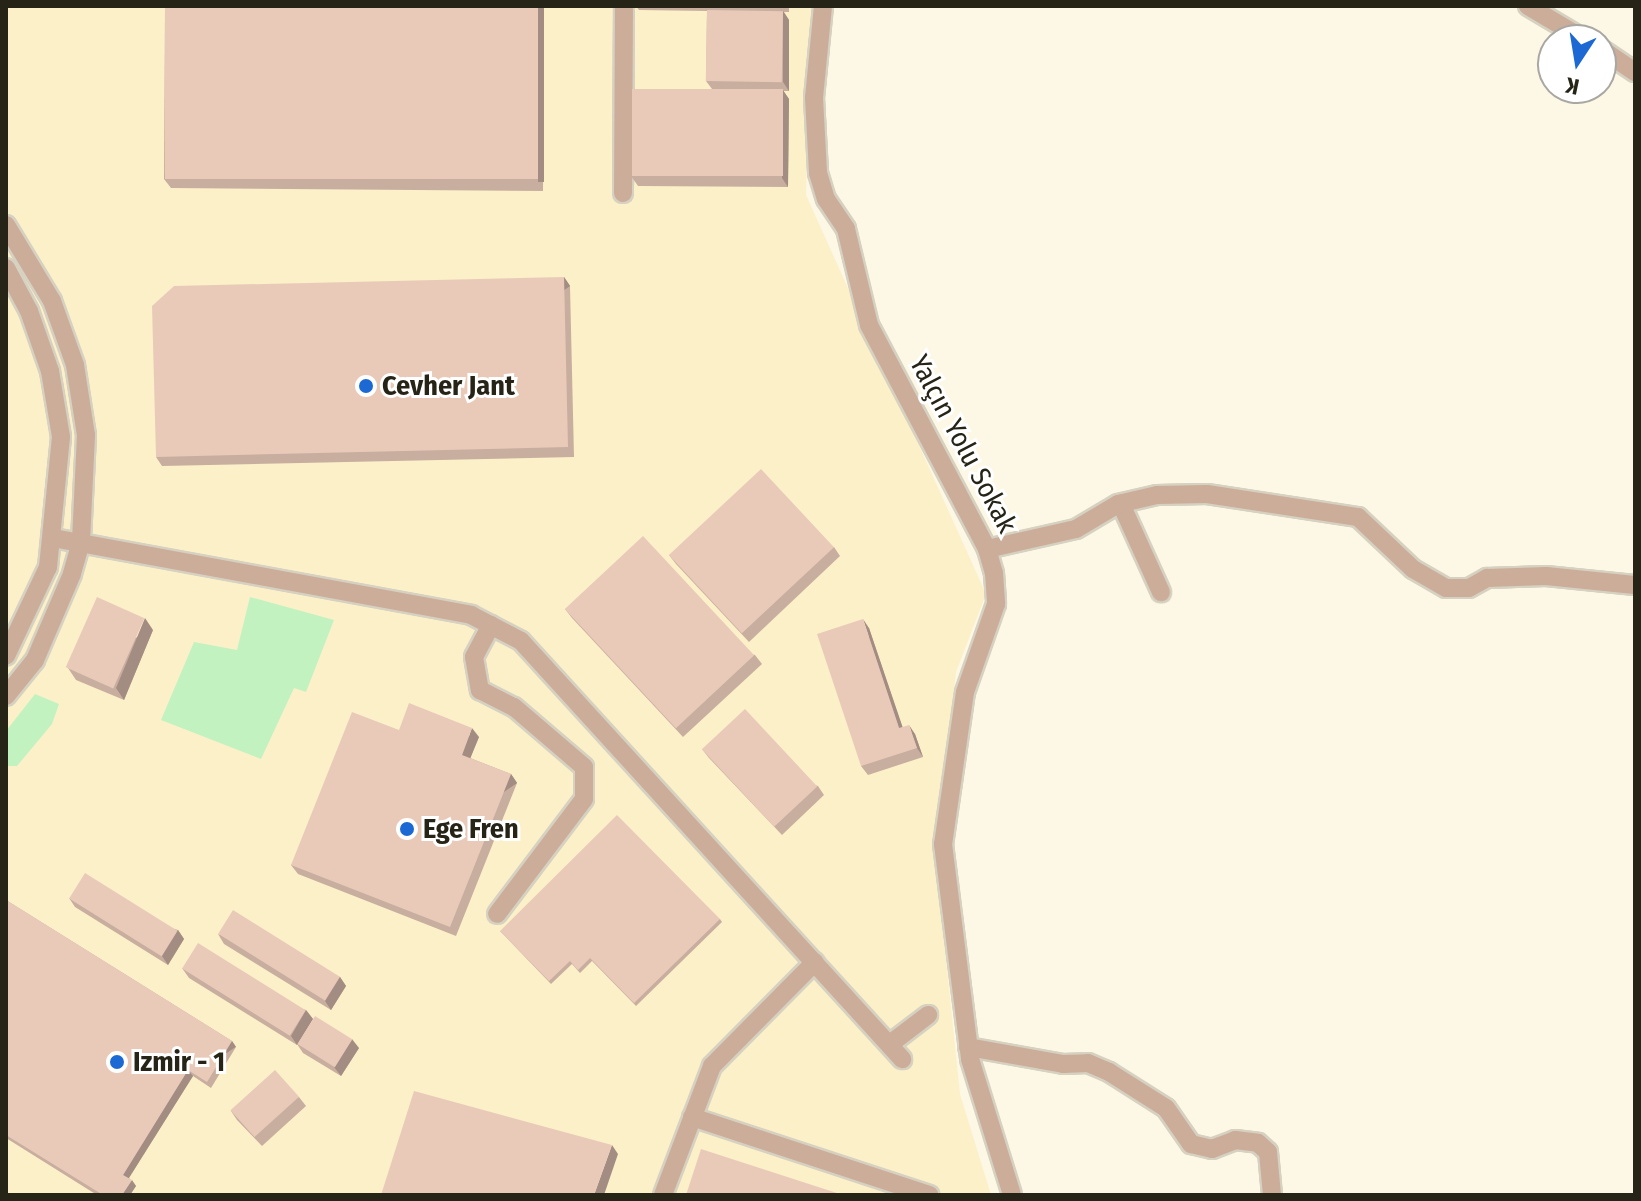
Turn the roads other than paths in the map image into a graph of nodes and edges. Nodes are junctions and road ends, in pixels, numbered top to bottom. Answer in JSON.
{"nodes":[{"id":1,"x":624,"y":6,"type":"edge"},
{"id":2,"x":823,"y":6,"type":"edge"},
{"id":3,"x":1528,"y":6,"type":"edge"},
{"id":4,"x":1558,"y":24,"type":"edge"},
{"id":5,"x":1617,"y":60,"type":"edge"},
{"id":6,"x":1635,"y":72,"type":"edge"},
{"id":7,"x":623,"y":193,"type":"dead end"},
{"id":8,"x":6,"y":225,"type":"edge"},
{"id":9,"x":6,"y":268,"type":"edge"},
{"id":10,"x":1121,"y":504,"type":"junction"},
{"id":11,"x":53,"y":538,"type":"junction"},
{"id":12,"x":81,"y":542,"type":"junction"},
{"id":13,"x":987,"y":549,"type":"junction"},
{"id":14,"x":1635,"y":585,"type":"edge"},
{"id":15,"x":1161,"y":592,"type":"dead end"},
{"id":16,"x":491,"y":625,"type":"junction"},
{"id":17,"x":6,"y":656,"type":"edge"},
{"id":18,"x":6,"y":696,"type":"edge"},
{"id":19,"x":497,"y":914,"type":"dead end"},
{"id":20,"x":815,"y":962,"type":"junction"},
{"id":21,"x":928,"y":1015,"type":"dead end"},
{"id":22,"x":890,"y":1044,"type":"junction"},
{"id":23,"x":968,"y":1047,"type":"junction"},
{"id":24,"x":902,"y":1059,"type":"dead end"},
{"id":25,"x":692,"y":1117,"type":"junction"},
{"id":26,"x":663,"y":1195,"type":"edge"},
{"id":27,"x":929,"y":1195,"type":"edge"},
{"id":28,"x":1012,"y":1195,"type":"edge"},
{"id":29,"x":1272,"y":1195,"type":"edge"}],
"edges":[{"from":1,"to":7,"type":"street"},
{"from":2,"to":13,"type":"street","name":"Yalçın Yolu Sokak"},
{"from":3,"to":4,"type":"street"},
{"from":5,"to":6,"type":"street"},
{"from":8,"to":12,"type":"street"},
{"from":9,"to":11,"type":"street"},
{"from":10,"to":13,"type":"street"},
{"from":10,"to":14,"type":"street"},
{"from":10,"to":15,"type":"street"},
{"from":11,"to":12,"type":"street"},
{"from":11,"to":17,"type":"street"},
{"from":12,"to":16,"type":"street"},
{"from":12,"to":18,"type":"street"},
{"from":13,"to":23,"type":"street","name":"Yalçın Yolu Sokak"},
{"from":16,"to":19,"type":"street"},
{"from":16,"to":20,"type":"street"},
{"from":20,"to":22,"type":"street"},
{"from":20,"to":25,"type":"street"},
{"from":21,"to":22,"type":"street"},
{"from":22,"to":24,"type":"street"},
{"from":23,"to":28,"type":"street","name":"Yalçın Yolu Sokak"},
{"from":23,"to":29,"type":"street"},
{"from":25,"to":26,"type":"street"},
{"from":25,"to":27,"type":"street"}]}
